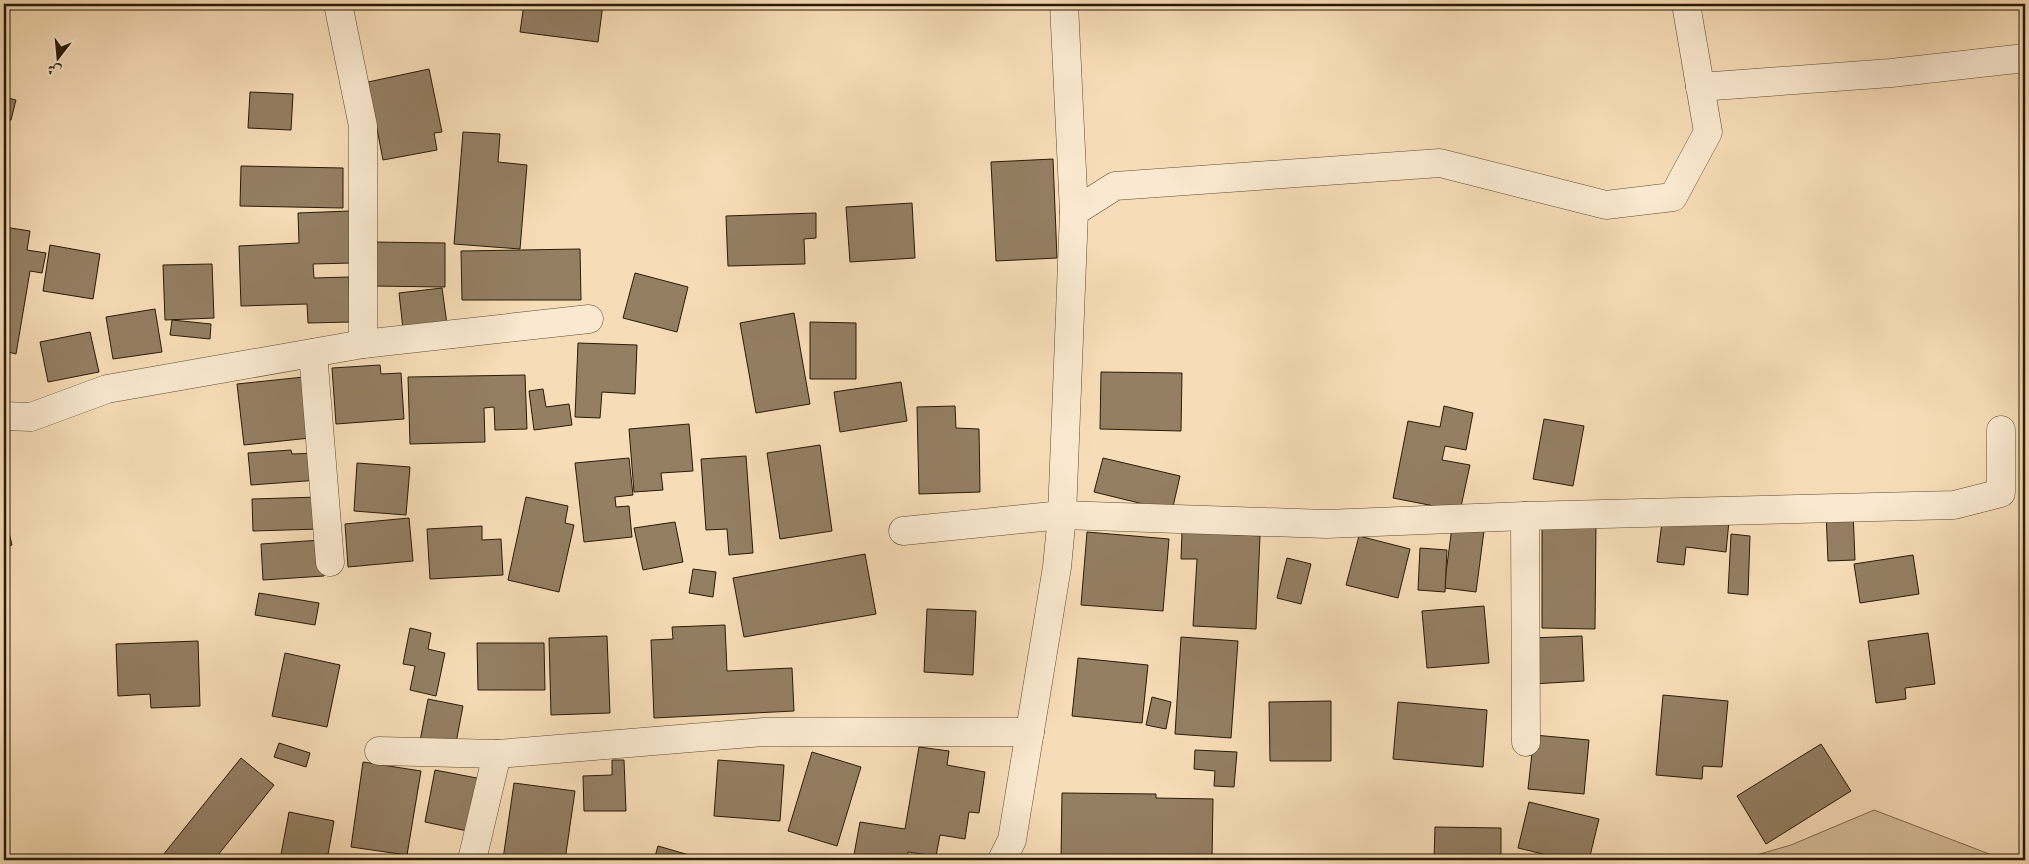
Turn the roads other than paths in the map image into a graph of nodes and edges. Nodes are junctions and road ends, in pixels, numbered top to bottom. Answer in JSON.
{"nodes":[{"id":1,"x":338,"y":4,"type":"edge"},
{"id":2,"x":1064,"y":4,"type":"edge"},
{"id":3,"x":1686,"y":4,"type":"edge"},
{"id":4,"x":2025,"y":58,"type":"edge"},
{"id":5,"x":1700,"y":88,"type":"junction"},
{"id":6,"x":1074,"y":212,"type":"junction"},
{"id":7,"x":589,"y":319,"type":"dead end"},
{"id":8,"x":363,"y":344,"type":"junction"},
{"id":9,"x":313,"y":353,"type":"junction"},
{"id":10,"x":4,"y":416,"type":"edge"},
{"id":11,"x":2001,"y":430,"type":"dead end"},
{"id":12,"x":1062,"y":515,"type":"junction"},
{"id":13,"x":1525,"y":516,"type":"junction"},
{"id":14,"x":902,"y":531,"type":"dead end"},
{"id":15,"x":330,"y":562,"type":"dead end"},
{"id":16,"x":1030,"y":732,"type":"junction"},
{"id":17,"x":1526,"y":742,"type":"dead end"},
{"id":18,"x":379,"y":751,"type":"dead end"},
{"id":19,"x":498,"y":754,"type":"junction"},
{"id":20,"x":472,"y":860,"type":"edge"},
{"id":21,"x":1002,"y":860,"type":"edge"}],
"edges":[{"from":1,"to":8,"type":"street"},
{"from":2,"to":6,"type":"street"},
{"from":3,"to":5,"type":"street"},
{"from":4,"to":5,"type":"street"},
{"from":5,"to":6,"type":"street"},
{"from":6,"to":12,"type":"street"},
{"from":7,"to":8,"type":"street"},
{"from":8,"to":9,"type":"street"},
{"from":9,"to":10,"type":"street"},
{"from":9,"to":15,"type":"street"},
{"from":11,"to":13,"type":"street"},
{"from":12,"to":13,"type":"street"},
{"from":12,"to":14,"type":"street"},
{"from":12,"to":16,"type":"street"},
{"from":13,"to":17,"type":"street"},
{"from":16,"to":19,"type":"street"},
{"from":16,"to":21,"type":"street"},
{"from":18,"to":19,"type":"street"},
{"from":19,"to":20,"type":"street"}]}
